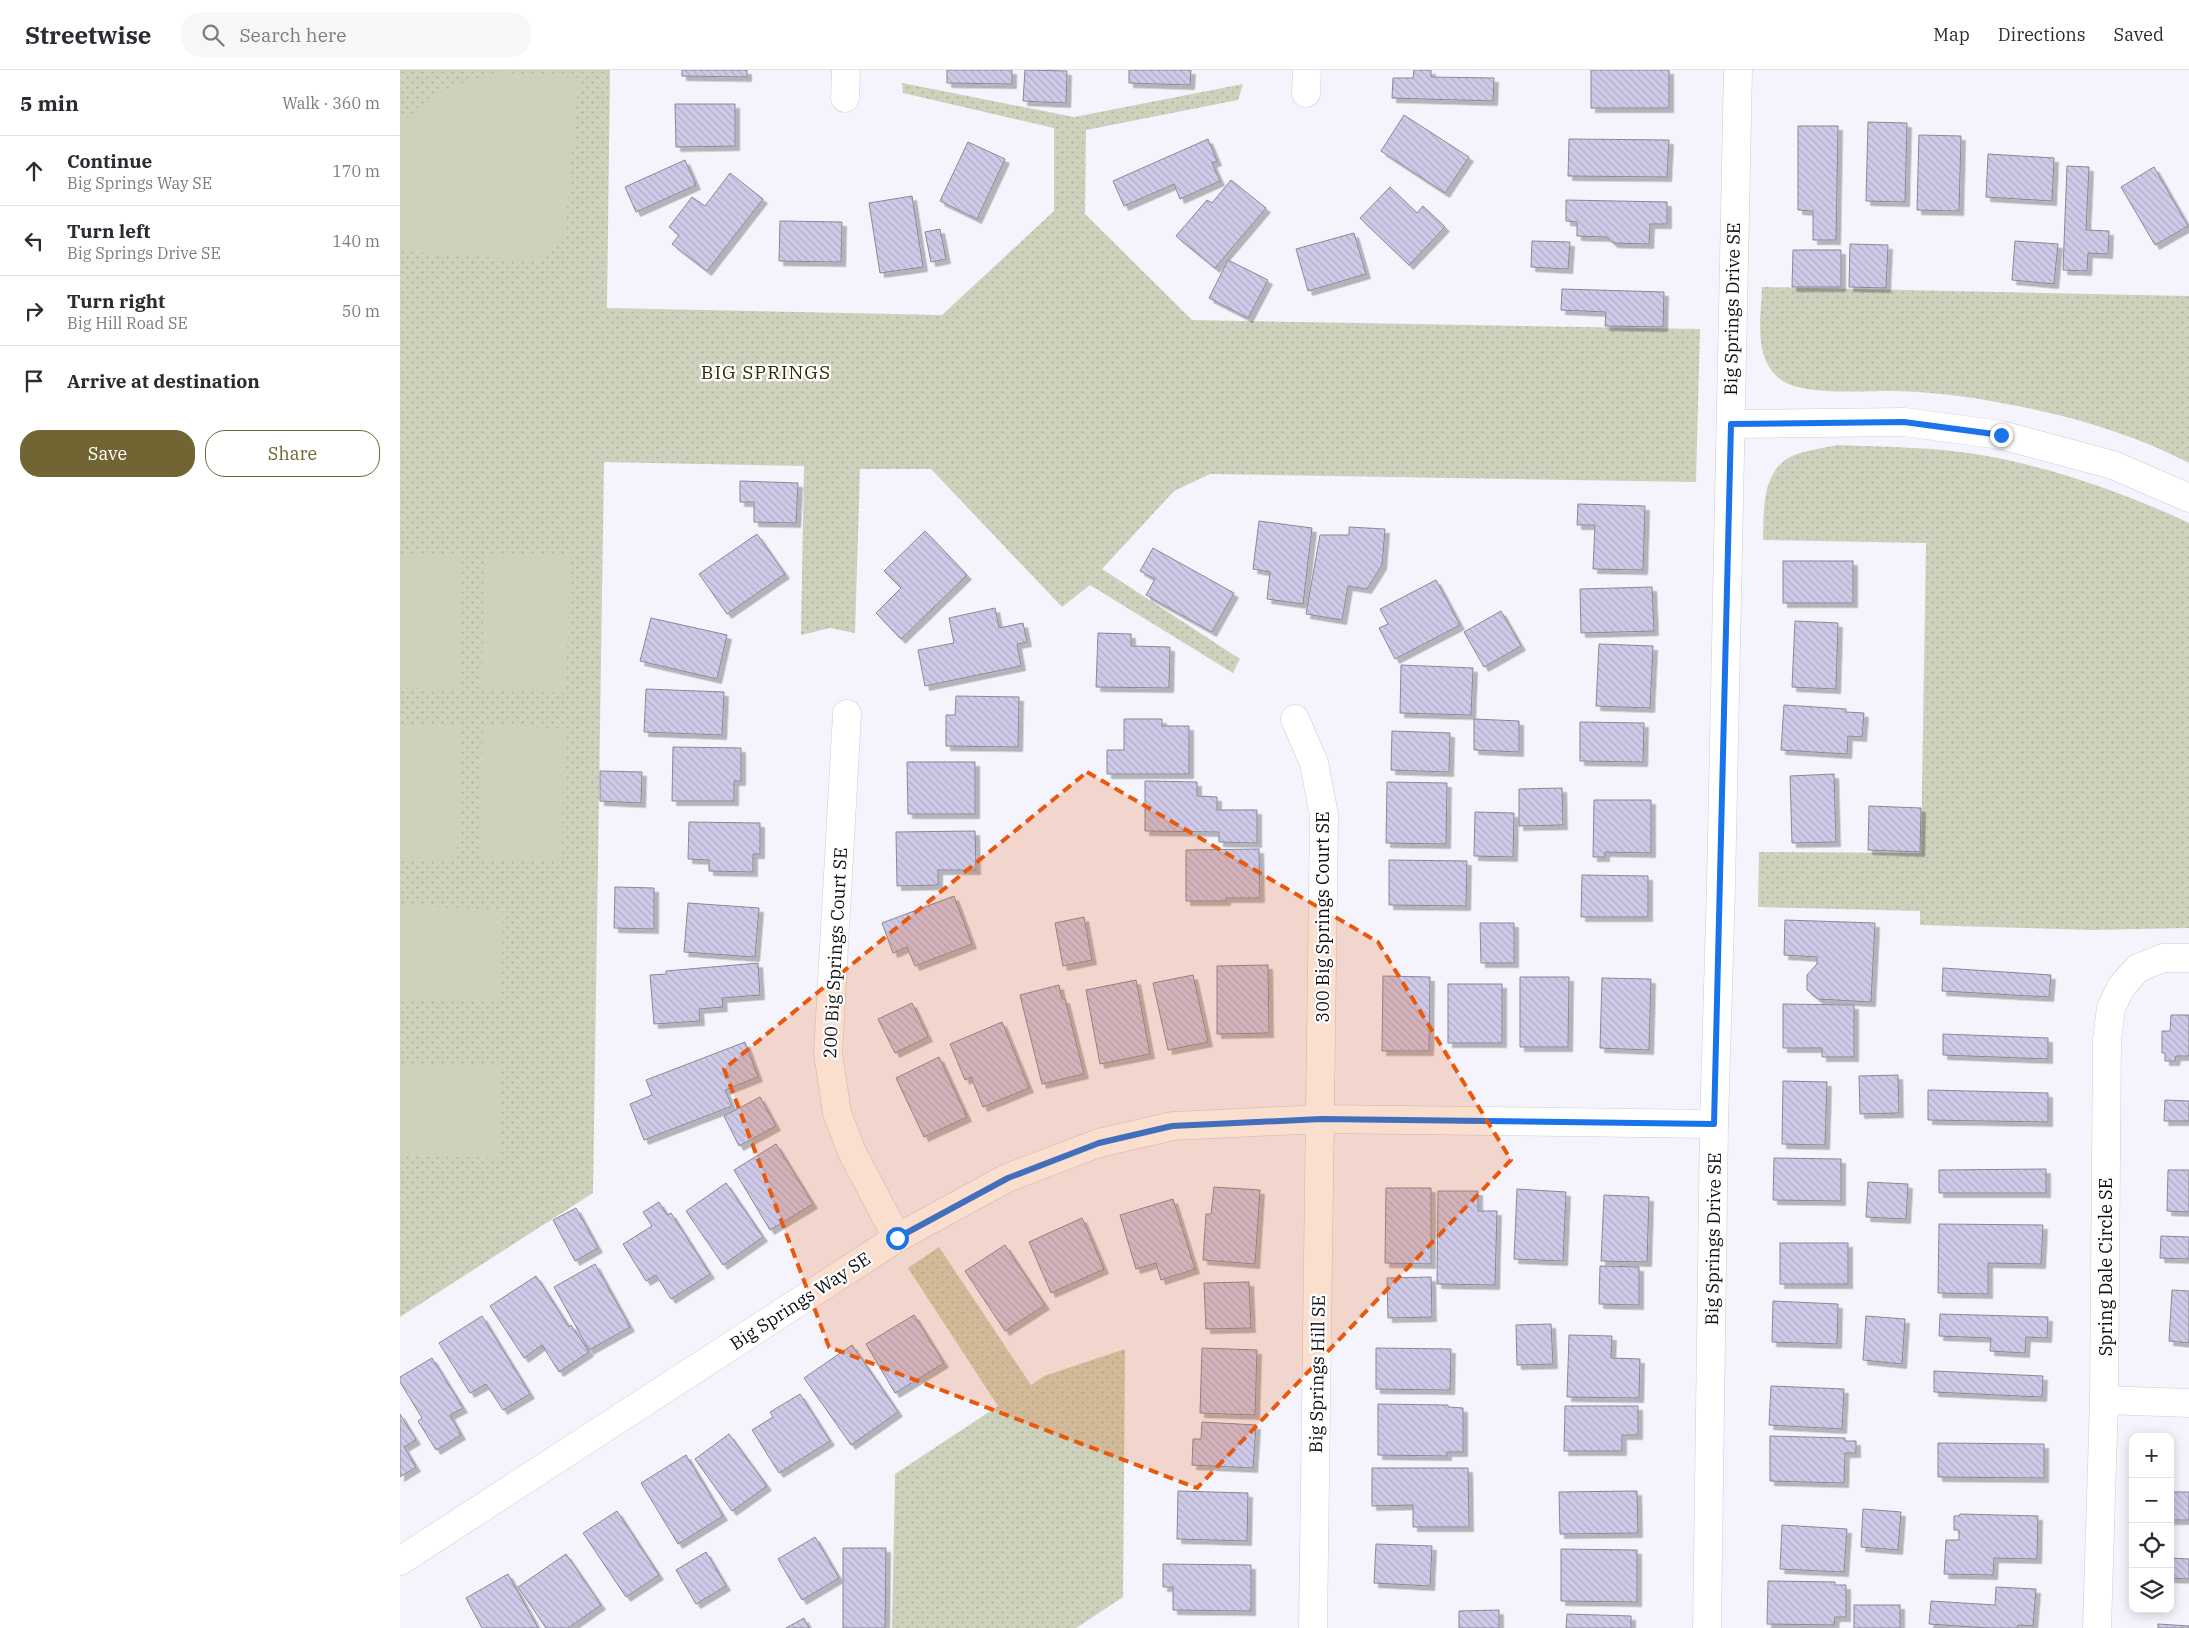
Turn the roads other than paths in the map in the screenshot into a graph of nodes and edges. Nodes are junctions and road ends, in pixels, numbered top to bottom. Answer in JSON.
{"nodes":[{"id":1,"x":846,"y":70,"type":"edge"},
{"id":2,"x":1738,"y":70,"type":"edge"},
{"id":3,"x":845,"y":98,"type":"dead end"},
{"id":4,"x":1731,"y":424,"type":"junction"},
{"id":5,"x":2189,"y":498,"type":"edge"},
{"id":6,"x":848,"y":714,"type":"dead end"},
{"id":7,"x":1295,"y":719,"type":"dead end"},
{"id":8,"x":2189,"y":958,"type":"edge"},
{"id":9,"x":1321,"y":1119,"type":"junction"},
{"id":10,"x":1714,"y":1124,"type":"junction"},
{"id":11,"x":897,"y":1238,"type":"junction"},
{"id":12,"x":2104,"y":1400,"type":"junction"},
{"id":13,"x":2189,"y":1403,"type":"edge"},
{"id":14,"x":400,"y":1561,"type":"edge"},
{"id":15,"x":1313,"y":1628,"type":"edge"},
{"id":16,"x":1707,"y":1628,"type":"edge"},
{"id":17,"x":2097,"y":1628,"type":"edge"}],
"edges":[{"from":1,"to":3,"type":"street"},
{"from":2,"to":4,"type":"street","name":"Big Springs Drive SE"},
{"from":4,"to":5,"type":"street"},
{"from":4,"to":10,"type":"street","name":"Big Springs Drive SE"},
{"from":6,"to":11,"type":"street","name":"200 Big Springs Court SE"},
{"from":7,"to":9,"type":"street","name":"300 Big Springs Court SE"},
{"from":8,"to":12,"type":"street","name":"Spring Dale Circle SE"},
{"from":9,"to":10,"type":"street","name":"Big Springs Way SE"},
{"from":9,"to":11,"type":"street","name":"Big Springs Way SE"},
{"from":9,"to":15,"type":"street","name":"Big Springs Hill SE"},
{"from":10,"to":16,"type":"street","name":"Big Springs Drive SE"},
{"from":11,"to":14,"type":"street","name":"Big Springs Way SE"},
{"from":12,"to":13,"type":"street"},
{"from":12,"to":17,"type":"street","name":"Spring Dale Circle SE"}]}
